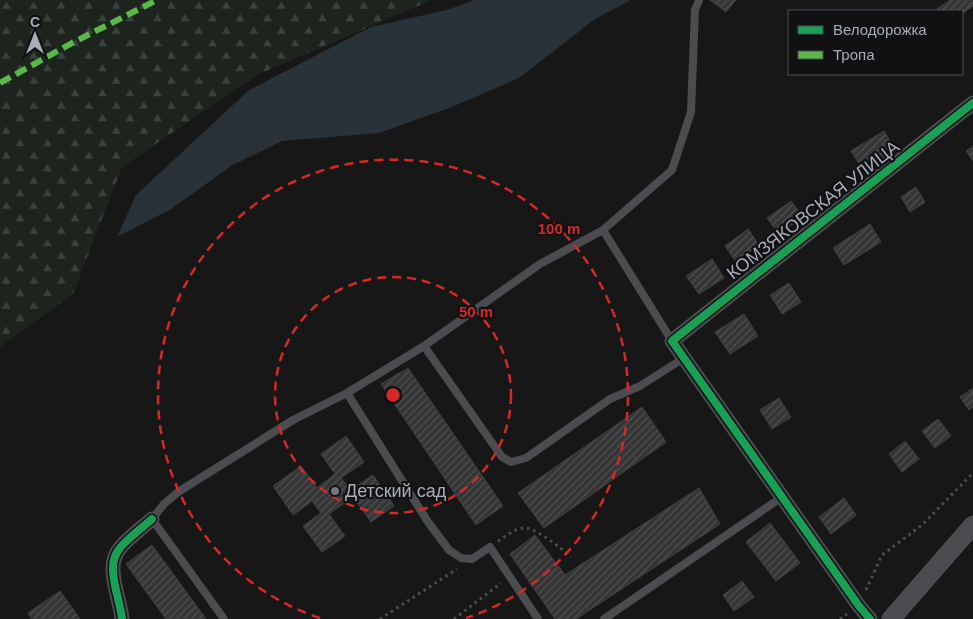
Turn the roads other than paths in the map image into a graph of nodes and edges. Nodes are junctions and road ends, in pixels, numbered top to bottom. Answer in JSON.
{"nodes":[{"id":1,"x":699,"y":0,"type":"edge"},
{"id":2,"x":973,"y":103,"type":"edge"},
{"id":3,"x":603,"y":230,"type":"junction"},
{"id":4,"x":672,"y":341,"type":"junction"},
{"id":5,"x":424,"y":346,"type":"junction"},
{"id":6,"x":684,"y":358,"type":"junction"},
{"id":7,"x":347,"y":393,"type":"junction"},
{"id":8,"x":782,"y":497,"type":"junction"},
{"id":9,"x":152,"y":519,"type":"junction"},
{"id":10,"x":973,"y":525,"type":"edge"},
{"id":11,"x":122,"y":619,"type":"edge"},
{"id":12,"x":224,"y":619,"type":"edge"},
{"id":13,"x":538,"y":619,"type":"edge"},
{"id":14,"x":604,"y":619,"type":"edge"},
{"id":15,"x":870,"y":619,"type":"edge"},
{"id":16,"x":891,"y":619,"type":"edge"}],
"edges":[{"from":1,"to":3,"type":"lane"},
{"from":2,"to":4,"type":"street","name":"КОМЗЯКОВСКАЯ УЛИЦА"},
{"from":3,"to":4,"type":"lane"},
{"from":3,"to":5,"type":"lane"},
{"from":4,"to":6,"type":"street"},
{"from":5,"to":6,"type":"lane"},
{"from":5,"to":7,"type":"lane"},
{"from":6,"to":8,"type":"street"},
{"from":7,"to":9,"type":"lane"},
{"from":7,"to":13,"type":"lane"},
{"from":8,"to":14,"type":"lane"},
{"from":8,"to":15,"type":"street"},
{"from":9,"to":11,"type":"street"},
{"from":9,"to":12,"type":"lane"},
{"from":10,"to":16,"type":"street"}]}
